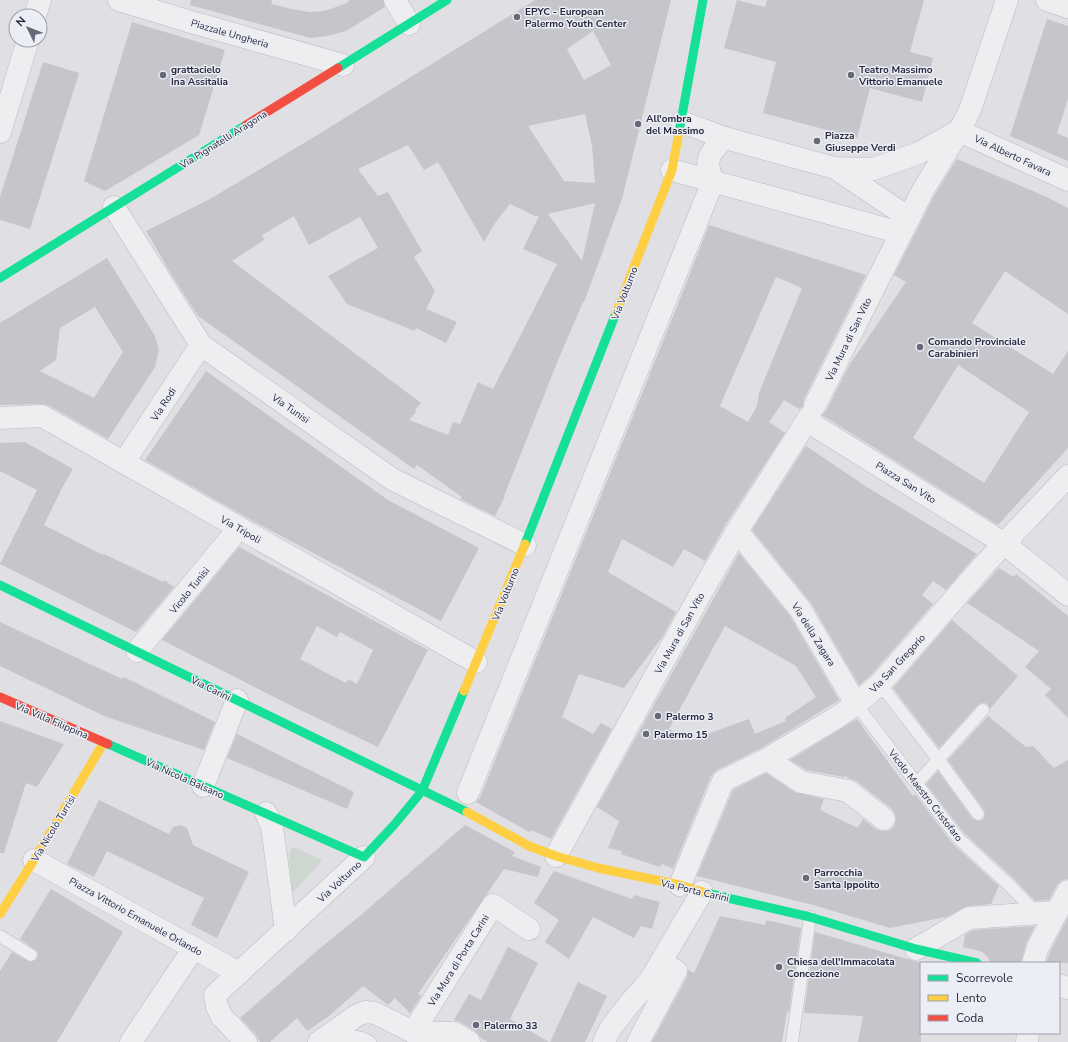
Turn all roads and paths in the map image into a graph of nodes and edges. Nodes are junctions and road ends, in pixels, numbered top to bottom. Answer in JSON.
{"nodes":[{"id":1,"x":119,"y":0,"type":"edge"},
{"id":2,"x":395,"y":0,"type":"edge"},
{"id":3,"x":447,"y":0,"type":"edge"},
{"id":4,"x":703,"y":0,"type":"edge"},
{"id":5,"x":1007,"y":0,"type":"edge"},
{"id":6,"x":1047,"y":0,"type":"edge"},
{"id":7,"x":1068,"y":7,"type":"edge"},
{"id":8,"x":409,"y":24,"type":"junction"},
{"id":9,"x":25,"y":48,"type":"edge"},
{"id":10,"x":342,"y":65,"type":"junction"},
{"id":11,"x":6,"y":93,"type":"edge"},
{"id":12,"x":682,"y":122,"type":"junction"},
{"id":13,"x":959,"y":131,"type":"junction"},
{"id":14,"x":0,"y":132,"type":"edge"},
{"id":15,"x":725,"y":138,"type":"junction"},
{"id":16,"x":835,"y":168,"type":"junction"},
{"id":17,"x":672,"y":170,"type":"junction"},
{"id":18,"x":1068,"y":180,"type":"edge"},
{"id":19,"x":713,"y":181,"type":"junction"},
{"id":20,"x":114,"y":207,"type":"junction"},
{"id":21,"x":905,"y":226,"type":"junction"},
{"id":22,"x":0,"y":278,"type":"edge"},
{"id":23,"x":201,"y":345,"type":"junction"},
{"id":24,"x":811,"y":414,"type":"junction"},
{"id":25,"x":0,"y":418,"type":"edge"},
{"id":26,"x":124,"y":462,"type":"junction"},
{"id":27,"x":1068,"y":476,"type":"edge"},
{"id":28,"x":239,"y":528,"type":"junction"},
{"id":29,"x":737,"y":530,"type":"junction"},
{"id":30,"x":1005,"y":544,"type":"junction"},
{"id":31,"x":525,"y":545,"type":"junction"},
{"id":32,"x":0,"y":585,"type":"edge"},
{"id":33,"x":1068,"y":595,"type":"edge"},
{"id":34,"x":138,"y":651,"type":"junction"},
{"id":35,"x":476,"y":662,"type":"junction"},
{"id":36,"x":880,"y":684,"type":"junction"},
{"id":37,"x":0,"y":698,"type":"edge"},
{"id":38,"x":237,"y":700,"type":"junction"},
{"id":39,"x":856,"y":704,"type":"junction"},
{"id":40,"x":983,"y":710,"type":"dead end"},
{"id":41,"x":104,"y":742,"type":"junction"},
{"id":42,"x":767,"y":759,"type":"junction"},
{"id":43,"x":938,"y":759,"type":"junction"},
{"id":44,"x":917,"y":783,"type":"junction"},
{"id":45,"x":203,"y":786,"type":"junction"},
{"id":46,"x":422,"y":791,"type":"junction"},
{"id":47,"x":468,"y":793,"type":"dead end"},
{"id":48,"x":266,"y":813,"type":"junction"},
{"id":49,"x":978,"y":814,"type":"dead end"},
{"id":50,"x":884,"y":819,"type":"dead end"},
{"id":51,"x":556,"y":856,"type":"junction"},
{"id":52,"x":364,"y":857,"type":"junction"},
{"id":53,"x":34,"y":860,"type":"junction"},
{"id":54,"x":680,"y":885,"type":"junction"},
{"id":55,"x":1068,"y":891,"type":"edge"},
{"id":56,"x":702,"y":892,"type":"junction"},
{"id":57,"x":1046,"y":913,"type":"junction"},
{"id":58,"x":0,"y":914,"type":"edge"},
{"id":59,"x":810,"y":917,"type":"junction"},
{"id":60,"x":529,"y":929,"type":"dead end"},
{"id":61,"x":286,"y":930,"type":"junction"},
{"id":62,"x":0,"y":936,"type":"edge"},
{"id":63,"x":194,"y":948,"type":"junction"},
{"id":64,"x":916,"y":949,"type":"junction"},
{"id":65,"x":31,"y":955,"type":"dead end"},
{"id":66,"x":973,"y":962,"type":"edge"},
{"id":67,"x":1033,"y":962,"type":"edge"},
{"id":68,"x":660,"y":963,"type":"junction"},
{"id":69,"x":239,"y":973,"type":"junction"},
{"id":70,"x":419,"y":1037,"type":"edge"},
{"id":71,"x":131,"y":1042,"type":"edge"},
{"id":72,"x":246,"y":1042,"type":"edge"},
{"id":73,"x":319,"y":1042,"type":"edge"},
{"id":74,"x":327,"y":1042,"type":"edge"},
{"id":75,"x":370,"y":1042,"type":"edge"},
{"id":76,"x":470,"y":1042,"type":"edge"},
{"id":77,"x":604,"y":1042,"type":"edge"},
{"id":78,"x":638,"y":1042,"type":"edge"},
{"id":79,"x":792,"y":1042,"type":"edge"}],
"edges":[{"from":1,"to":10,"type":"street","name":"Piazzale Ungheria"},
{"from":2,"to":8,"type":"street"},
{"from":3,"to":8,"type":"street","name":"Via Pignatelli Aragona"},
{"from":4,"to":12,"type":"street"},
{"from":5,"to":13,"type":"street"},
{"from":6,"to":7,"type":"street"},
{"from":8,"to":10,"type":"street","name":"Via Pignatelli Aragona"},
{"from":9,"to":11,"type":"street"},
{"from":10,"to":20,"type":"street","name":"Via Pignatelli Aragona"},
{"from":11,"to":14,"type":"street"},
{"from":12,"to":15,"type":"street"},
{"from":12,"to":17,"type":"street","name":"Via Volturno"},
{"from":13,"to":16,"type":"street"},
{"from":13,"to":18,"type":"street","name":"Via Alberto Favara"},
{"from":13,"to":21,"type":"street","name":"Via Mura di San Vito"},
{"from":15,"to":16,"type":"street"},
{"from":15,"to":19,"type":"street"},
{"from":16,"to":21,"type":"street"},
{"from":17,"to":19,"type":"street"},
{"from":17,"to":31,"type":"street","name":"Via Volturno"},
{"from":19,"to":21,"type":"street"},
{"from":19,"to":47,"type":"street"},
{"from":20,"to":22,"type":"street","name":"Via Pignatelli Aragona"},
{"from":20,"to":23,"type":"street","name":"Via Tunisi"},
{"from":21,"to":24,"type":"street","name":"Via Mura di San Vito"},
{"from":23,"to":26,"type":"street","name":"Via Rodi"},
{"from":23,"to":31,"type":"street","name":"Via Tunisi"},
{"from":24,"to":29,"type":"street","name":"Via Mura di San Vito"},
{"from":24,"to":30,"type":"street","name":"Piazza San Vito"},
{"from":25,"to":26,"type":"street","name":"Via Tripoli"},
{"from":26,"to":28,"type":"street","name":"Via Tripoli"},
{"from":27,"to":30,"type":"street","name":"Via San Gregorio"},
{"from":28,"to":34,"type":"street","name":"Vicolo Tunisi"},
{"from":28,"to":35,"type":"street","name":"Via Tripoli"},
{"from":29,"to":39,"type":"street","name":"Via della Zagara"},
{"from":29,"to":51,"type":"street","name":"Via Mura di San Vito"},
{"from":30,"to":33,"type":"street","name":"Piazza San Vito"},
{"from":30,"to":36,"type":"street","name":"Via San Gregorio"},
{"from":31,"to":35,"type":"street","name":"Via Volturno"},
{"from":32,"to":34,"type":"street","name":"Via Carini"},
{"from":34,"to":38,"type":"street","name":"Via Carini"},
{"from":35,"to":46,"type":"street","name":"Via Volturno"},
{"from":36,"to":39,"type":"street","name":"Via San Gregorio"},
{"from":36,"to":43,"type":"lane"},
{"from":37,"to":41,"type":"street","name":"Via Villa Filippina"},
{"from":38,"to":45,"type":"street"},
{"from":38,"to":46,"type":"street","name":"Via Carini"},
{"from":39,"to":42,"type":"street","name":"Via San Gregorio"},
{"from":39,"to":44,"type":"lane","name":"Vicolo Maestro Cristofaro"},
{"from":40,"to":43,"type":"lane"},
{"from":41,"to":45,"type":"street","name":"Via Nicola Balsano"},
{"from":41,"to":53,"type":"street","name":"Via Nicolò Turrisi"},
{"from":42,"to":50,"type":"street"},
{"from":42,"to":54,"type":"street","name":"Via San Gregorio"},
{"from":43,"to":44,"type":"lane"},
{"from":43,"to":49,"type":"lane"},
{"from":44,"to":57,"type":"lane","name":"Vicolo Maestro Cristofaro"},
{"from":45,"to":48,"type":"street","name":"Via Nicola Balsano"},
{"from":46,"to":51,"type":"street","name":"Via Porta Carini"},
{"from":46,"to":52,"type":"street","name":"Via Volturno"},
{"from":48,"to":52,"type":"street","name":"Via Nicola Balsano"},
{"from":48,"to":61,"type":"street"},
{"from":51,"to":54,"type":"street","name":"Via Porta Carini"},
{"from":52,"to":61,"type":"street","name":"Via Volturno"},
{"from":53,"to":58,"type":"street","name":"Via Nicolò Turrisi"},
{"from":53,"to":63,"type":"street","name":"Piazza Vittorio Emanuele Orlando"},
{"from":54,"to":56,"type":"street","name":"Via Porta Carini"},
{"from":55,"to":57,"type":"street"},
{"from":56,"to":59,"type":"street","name":"Via Porta Carini"},
{"from":56,"to":68,"type":"street"},
{"from":57,"to":64,"type":"street"},
{"from":57,"to":67,"type":"street"},
{"from":59,"to":64,"type":"street","name":"Via Porta Carini"},
{"from":59,"to":79,"type":"lane"},
{"from":60,"to":70,"type":"street","name":"Via Mura di Porta Carini"},
{"from":61,"to":69,"type":"street","name":"Via Volturno"},
{"from":62,"to":65,"type":"lane"},
{"from":63,"to":69,"type":"street","name":"Piazza Vittorio Emanuele Orlando"},
{"from":63,"to":71,"type":"street"},
{"from":64,"to":66,"type":"street","name":"Via Porta Carini"},
{"from":68,"to":77,"type":"street"},
{"from":68,"to":78,"type":"street"},
{"from":69,"to":72,"type":"street","name":"Via Volturno"},
{"from":70,"to":73,"type":"street"},
{"from":70,"to":76,"type":"street"},
{"from":74,"to":75,"type":"lane"}]}
